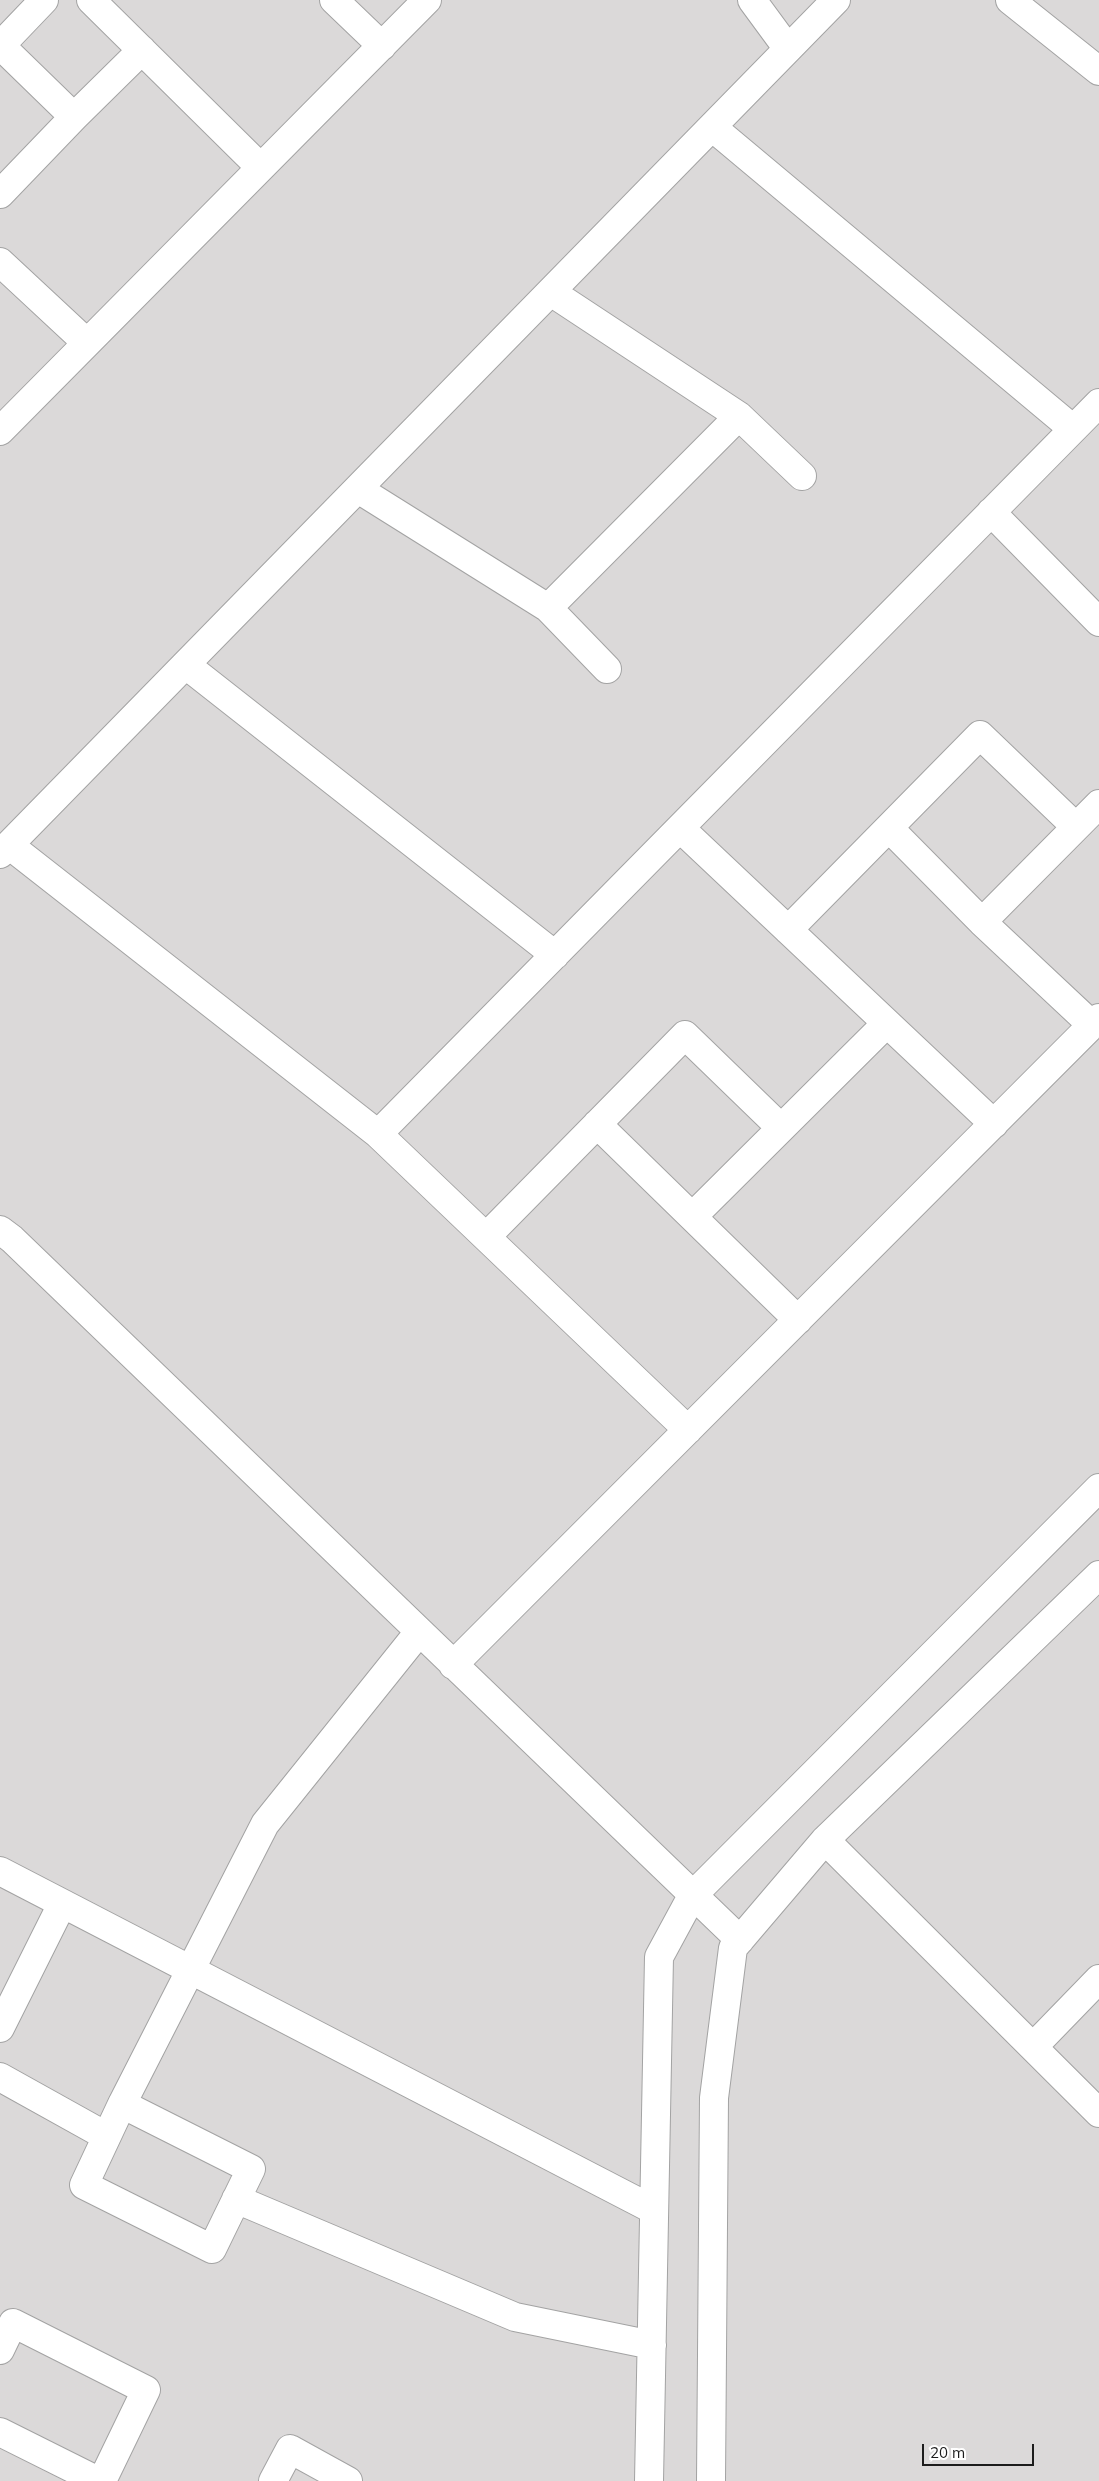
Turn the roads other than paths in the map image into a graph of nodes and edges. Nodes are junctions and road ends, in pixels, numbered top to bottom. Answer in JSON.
{"nodes":[{"id":1,"x":44,"y":0,"type":"edge"},
{"id":2,"x":91,"y":0,"type":"edge"},
{"id":3,"x":334,"y":0,"type":"edge"},
{"id":4,"x":427,"y":0,"type":"edge"},
{"id":5,"x":752,"y":0,"type":"edge"},
{"id":6,"x":836,"y":0,"type":"edge"},
{"id":7,"x":1010,"y":0,"type":"edge"},
{"id":8,"x":0,"y":46,"type":"edge"},
{"id":9,"x":382,"y":46,"type":"junction"},
{"id":10,"x":788,"y":49,"type":"junction"},
{"id":11,"x":142,"y":50,"type":"junction"},
{"id":12,"x":1099,"y":71,"type":"edge"},
{"id":13,"x":74,"y":117,"type":"junction"},
{"id":14,"x":712,"y":127,"type":"junction"},
{"id":15,"x":260,"y":167,"type":"junction"},
{"id":16,"x":0,"y":194,"type":"edge"},
{"id":17,"x":0,"y":262,"type":"edge"},
{"id":18,"x":551,"y":292,"type":"junction"},
{"id":19,"x":87,"y":343,"type":"junction"},
{"id":20,"x":1099,"y":403,"type":"edge"},
{"id":21,"x":739,"y":416,"type":"junction"},
{"id":22,"x":1073,"y":429,"type":"junction"},
{"id":23,"x":0,"y":431,"type":"edge"},
{"id":24,"x":802,"y":476,"type":"dead end"},
{"id":25,"x":358,"y":489,"type":"junction"},
{"id":26,"x":991,"y":512,"type":"junction"},
{"id":27,"x":548,"y":608,"type":"junction"},
{"id":28,"x":1098,"y":618,"type":"edge"},
{"id":29,"x":186,"y":665,"type":"junction"},
{"id":30,"x":607,"y":669,"type":"dead end"},
{"id":31,"x":1099,"y":804,"type":"edge"},
{"id":32,"x":1076,"y":827,"type":"junction"},
{"id":33,"x":680,"y":828,"type":"junction"},
{"id":34,"x":889,"y":828,"type":"junction"},
{"id":35,"x":5,"y":849,"type":"edge"},
{"id":36,"x":982,"y":922,"type":"junction"},
{"id":37,"x":788,"y":930,"type":"junction"},
{"id":38,"x":555,"y":955,"type":"junction"},
{"id":39,"x":1096,"y":1022,"type":"edge"},
{"id":40,"x":887,"y":1023,"type":"junction"},
{"id":41,"x":597,"y":1124,"type":"junction"},
{"id":42,"x":994,"y":1124,"type":"junction"},
{"id":43,"x":781,"y":1128,"type":"junction"},
{"id":44,"x":378,"y":1134,"type":"junction"},
{"id":45,"x":693,"y":1216,"type":"junction"},
{"id":46,"x":486,"y":1237,"type":"junction"},
{"id":47,"x":4,"y":1240,"type":"edge"},
{"id":48,"x":798,"y":1320,"type":"junction"},
{"id":49,"x":688,"y":1430,"type":"junction"},
{"id":50,"x":1099,"y":1488,"type":"edge"},
{"id":51,"x":1099,"y":1575,"type":"edge"},
{"id":52,"x":419,"y":1632,"type":"junction"},
{"id":53,"x":454,"y":1665,"type":"junction"},
{"id":54,"x":825,"y":1840,"type":"junction"},
{"id":55,"x":0,"y":1871,"type":"edge"},
{"id":56,"x":692,"y":1896,"type":"junction"},
{"id":57,"x":62,"y":1904,"type":"junction"},
{"id":58,"x":740,"y":1940,"type":"junction"},
{"id":59,"x":191,"y":1970,"type":"junction"},
{"id":60,"x":1099,"y":1979,"type":"edge"},
{"id":61,"x":0,"y":2028,"type":"edge"},
{"id":62,"x":1033,"y":2047,"type":"junction"},
{"id":63,"x":0,"y":2077,"type":"edge"},
{"id":64,"x":122,"y":2104,"type":"junction"},
{"id":65,"x":1099,"y":2113,"type":"edge"},
{"id":66,"x":106,"y":2136,"type":"junction"},
{"id":67,"x":236,"y":2199,"type":"junction"},
{"id":68,"x":654,"y":2210,"type":"junction"},
{"id":69,"x":652,"y":2345,"type":"junction"},
{"id":70,"x":0,"y":2350,"type":"edge"},
{"id":71,"x":0,"y":2432,"type":"edge"},
{"id":72,"x":100,"y":2481,"type":"edge"},
{"id":73,"x":273,"y":2481,"type":"edge"},
{"id":74,"x":348,"y":2481,"type":"edge"},
{"id":75,"x":649,"y":2481,"type":"edge"},
{"id":76,"x":711,"y":2481,"type":"edge"}],
"edges":[{"from":1,"to":8,"type":"street"},
{"from":2,"to":11,"type":"street"},
{"from":3,"to":9,"type":"street"},
{"from":4,"to":9,"type":"street"},
{"from":5,"to":10,"type":"street"},
{"from":6,"to":10,"type":"street"},
{"from":7,"to":12,"type":"street"},
{"from":8,"to":13,"type":"street"},
{"from":9,"to":15,"type":"street"},
{"from":10,"to":14,"type":"street"},
{"from":11,"to":13,"type":"street"},
{"from":11,"to":15,"type":"street"},
{"from":13,"to":16,"type":"street"},
{"from":14,"to":18,"type":"street"},
{"from":14,"to":22,"type":"street"},
{"from":15,"to":19,"type":"street"},
{"from":17,"to":19,"type":"street"},
{"from":18,"to":21,"type":"street"},
{"from":18,"to":25,"type":"street"},
{"from":19,"to":23,"type":"street"},
{"from":20,"to":22,"type":"street"},
{"from":21,"to":24,"type":"street"},
{"from":21,"to":27,"type":"street"},
{"from":22,"to":26,"type":"street"},
{"from":25,"to":27,"type":"street"},
{"from":25,"to":29,"type":"street"},
{"from":26,"to":28,"type":"street"},
{"from":26,"to":33,"type":"street"},
{"from":27,"to":30,"type":"street"},
{"from":29,"to":35,"type":"street"},
{"from":29,"to":38,"type":"street"},
{"from":31,"to":32,"type":"street"},
{"from":32,"to":34,"type":"street"},
{"from":32,"to":36,"type":"street"},
{"from":33,"to":37,"type":"street"},
{"from":33,"to":38,"type":"street"},
{"from":34,"to":36,"type":"street"},
{"from":34,"to":37,"type":"street"},
{"from":35,"to":44,"type":"street"},
{"from":36,"to":39,"type":"street"},
{"from":37,"to":40,"type":"street"},
{"from":38,"to":44,"type":"street"},
{"from":39,"to":42,"type":"street"},
{"from":40,"to":42,"type":"street"},
{"from":40,"to":43,"type":"street"},
{"from":41,"to":43,"type":"street"},
{"from":41,"to":45,"type":"street"},
{"from":41,"to":46,"type":"street"},
{"from":42,"to":48,"type":"street"},
{"from":43,"to":45,"type":"street"},
{"from":44,"to":46,"type":"street"},
{"from":45,"to":48,"type":"street"},
{"from":46,"to":49,"type":"street"},
{"from":47,"to":52,"type":"street"},
{"from":48,"to":49,"type":"street"},
{"from":49,"to":53,"type":"street"},
{"from":50,"to":56,"type":"street"},
{"from":51,"to":54,"type":"street"},
{"from":52,"to":53,"type":"street"},
{"from":52,"to":59,"type":"street"},
{"from":53,"to":56,"type":"street"},
{"from":54,"to":58,"type":"street"},
{"from":54,"to":62,"type":"street"},
{"from":55,"to":57,"type":"street"},
{"from":56,"to":58,"type":"street"},
{"from":56,"to":68,"type":"street"},
{"from":57,"to":59,"type":"street"},
{"from":57,"to":61,"type":"street"},
{"from":58,"to":76,"type":"street"},
{"from":59,"to":64,"type":"street"},
{"from":59,"to":68,"type":"street"},
{"from":60,"to":62,"type":"street"},
{"from":62,"to":65,"type":"street"},
{"from":63,"to":66,"type":"street"},
{"from":64,"to":66,"type":"street"},
{"from":64,"to":67,"type":"street"},
{"from":66,"to":67,"type":"street"},
{"from":67,"to":69,"type":"street"},
{"from":68,"to":69,"type":"street"},
{"from":69,"to":75,"type":"street"},
{"from":70,"to":72,"type":"street"},
{"from":71,"to":72,"type":"street"},
{"from":73,"to":74,"type":"street"}]}
